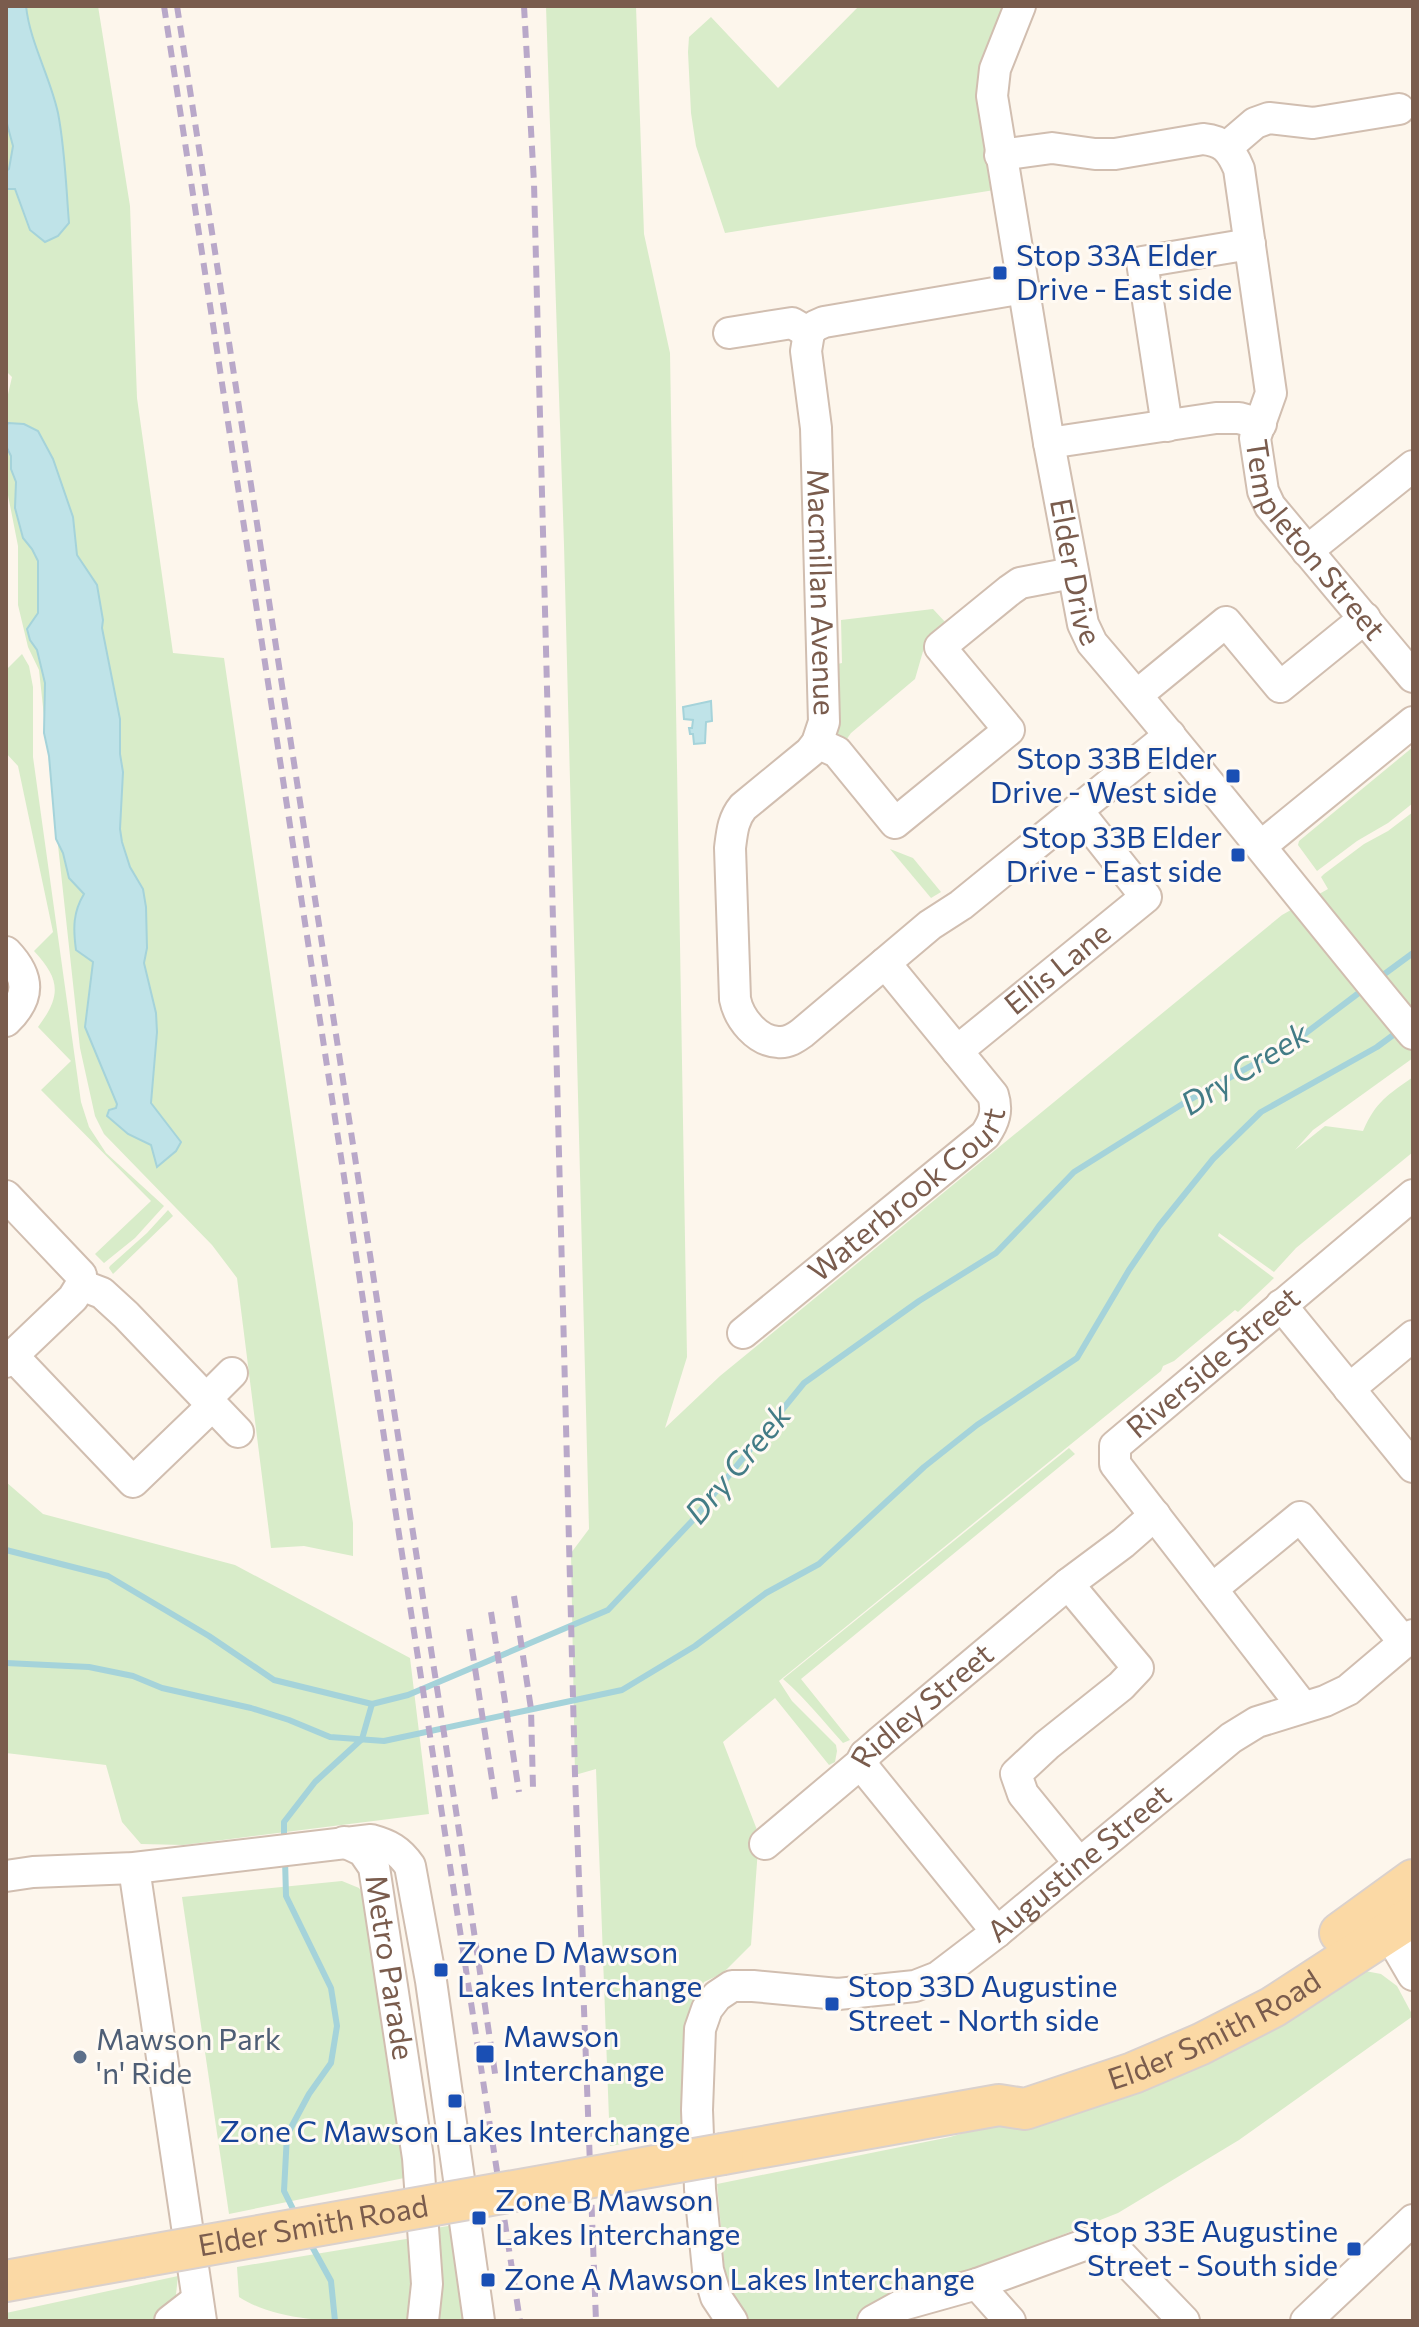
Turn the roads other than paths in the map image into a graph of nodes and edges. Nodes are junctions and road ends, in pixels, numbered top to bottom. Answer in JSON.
{"nodes":[{"id":1,"x":1020,"y":6,"type":"edge"},
{"id":2,"x":1399,"y":109,"type":"dead end"},
{"id":3,"x":1227,"y":147,"type":"junction"},
{"id":4,"x":1000,"y":155,"type":"junction"},
{"id":5,"x":1250,"y":244,"type":"junction"},
{"id":6,"x":1024,"y":288,"type":"junction"},
{"id":7,"x":729,"y":333,"type":"dead end"},
{"id":8,"x":809,"y":333,"type":"junction"},
{"id":9,"x":1261,"y":424,"type":"junction"},
{"id":10,"x":1167,"y":426,"type":"junction"},
{"id":11,"x":1049,"y":443,"type":"junction"},
{"id":12,"x":1413,"y":466,"type":"edge"},
{"id":13,"x":1307,"y":551,"type":"junction"},
{"id":14,"x":1072,"y":573,"type":"junction"},
{"id":15,"x":1365,"y":618,"type":"junction"},
{"id":16,"x":1413,"y":677,"type":"edge"},
{"id":17,"x":1137,"y":695,"type":"junction"},
{"id":18,"x":1413,"y":722,"type":"edge"},
{"id":19,"x":1170,"y":735,"type":"junction"},
{"id":20,"x":817,"y":743,"type":"junction"},
{"id":21,"x":1077,"y":810,"type":"junction"},
{"id":22,"x":1261,"y":846,"type":"junction"},
{"id":23,"x":6,"y":952,"type":"edge"},
{"id":24,"x":885,"y":963,"type":"junction"},
{"id":25,"x":6,"y":1021,"type":"edge"},
{"id":26,"x":1413,"y":1034,"type":"edge"},
{"id":27,"x":957,"y":1051,"type":"junction"},
{"id":28,"x":7,"y":1200,"type":"edge"},
{"id":29,"x":1409,"y":1206,"type":"edge"},
{"id":30,"x":81,"y":1285,"type":"junction"},
{"id":31,"x":1281,"y":1305,"type":"junction"},
{"id":32,"x":743,"y":1333,"type":"dead end"},
{"id":33,"x":1413,"y":1336,"type":"edge"},
{"id":34,"x":9,"y":1359,"type":"edge"},
{"id":35,"x":232,"y":1373,"type":"dead end"},
{"id":36,"x":1349,"y":1389,"type":"junction"},
{"id":37,"x":210,"y":1402,"type":"junction"},
{"id":38,"x":238,"y":1432,"type":"dead end"},
{"id":39,"x":1413,"y":1467,"type":"edge"},
{"id":40,"x":1155,"y":1515,"type":"junction"},
{"id":41,"x":1068,"y":1584,"type":"junction"},
{"id":42,"x":1212,"y":1589,"type":"junction"},
{"id":43,"x":1408,"y":1639,"type":"edge"},
{"id":44,"x":1303,"y":1707,"type":"junction"},
{"id":45,"x":865,"y":1755,"type":"junction"},
{"id":46,"x":344,"y":1842,"type":"junction"},
{"id":47,"x":765,"y":1844,"type":"dead end"},
{"id":48,"x":1079,"y":1863,"type":"junction"},
{"id":49,"x":134,"y":1868,"type":"junction"},
{"id":50,"x":82,"y":1870,"type":"junction"},
{"id":51,"x":6,"y":1876,"type":"edge"},
{"id":52,"x":1413,"y":1880,"type":"edge"},
{"id":53,"x":6,"y":1892,"type":"edge"},
{"id":54,"x":1401,"y":1924,"type":"edge"},
{"id":55,"x":997,"y":1932,"type":"junction"},
{"id":56,"x":1322,"y":1946,"type":"junction"},
{"id":57,"x":1413,"y":1975,"type":"edge"},
{"id":58,"x":999,"y":2105,"type":"junction"},
{"id":59,"x":1413,"y":2220,"type":"edge"},
{"id":60,"x":6,"y":2281,"type":"edge"},
{"id":61,"x":977,"y":2284,"type":"junction"},
{"id":62,"x":199,"y":2310,"type":"edge"},
{"id":63,"x":170,"y":2321,"type":"edge"},
{"id":64,"x":423,"y":2321,"type":"edge"},
{"id":65,"x":479,"y":2321,"type":"edge"},
{"id":66,"x":732,"y":2321,"type":"edge"},
{"id":67,"x":873,"y":2321,"type":"edge"},
{"id":68,"x":1010,"y":2321,"type":"edge"},
{"id":69,"x":1184,"y":2321,"type":"edge"},
{"id":70,"x":1306,"y":2321,"type":"edge"}],
"edges":[{"from":1,"to":4,"type":"street","name":"Elder Drive"},
{"from":2,"to":3,"type":"street"},
{"from":3,"to":4,"type":"street"},
{"from":3,"to":5,"type":"street","name":"Templeton Street"},
{"from":4,"to":6,"type":"street","name":"Elder Drive"},
{"from":5,"to":9,"type":"street","name":"Templeton Street"},
{"from":5,"to":10,"type":"street"},
{"from":6,"to":8,"type":"street"},
{"from":6,"to":11,"type":"street","name":"Elder Drive"},
{"from":7,"to":8,"type":"street"},
{"from":8,"to":20,"type":"street","name":"Macmillan Avenue"},
{"from":9,"to":10,"type":"street"},
{"from":9,"to":13,"type":"street","name":"Templeton Street"},
{"from":10,"to":11,"type":"street"},
{"from":11,"to":14,"type":"street","name":"Elder Drive"},
{"from":12,"to":13,"type":"street"},
{"from":13,"to":15,"type":"street","name":"Templeton Street"},
{"from":14,"to":17,"type":"street","name":"Elder Drive"},
{"from":14,"to":20,"type":"street"},
{"from":15,"to":16,"type":"street","name":"Templeton Street"},
{"from":15,"to":17,"type":"street"},
{"from":17,"to":19,"type":"street","name":"Elder Drive"},
{"from":18,"to":22,"type":"street"},
{"from":19,"to":21,"type":"street","name":"Macmillan Avenue"},
{"from":19,"to":22,"type":"street","name":"Elder Drive"},
{"from":20,"to":24,"type":"street","name":"Macmillan Avenue"},
{"from":21,"to":24,"type":"street","name":"Macmillan Avenue"},
{"from":21,"to":27,"type":"street","name":"Ellis Lane"},
{"from":22,"to":26,"type":"street","name":"Elder Drive"},
{"from":23,"to":25,"type":"street"},
{"from":24,"to":27,"type":"street","name":"Waterbrook Court"},
{"from":27,"to":32,"type":"street","name":"Waterbrook Court"},
{"from":28,"to":30,"type":"street"},
{"from":29,"to":31,"type":"street","name":"Riverside Street"},
{"from":30,"to":34,"type":"street"},
{"from":30,"to":37,"type":"street"},
{"from":31,"to":36,"type":"street"},
{"from":31,"to":40,"type":"street","name":"Riverside Street"},
{"from":33,"to":36,"type":"street"},
{"from":34,"to":37,"type":"street"},
{"from":35,"to":37,"type":"street"},
{"from":36,"to":39,"type":"street"},
{"from":37,"to":38,"type":"street"},
{"from":40,"to":41,"type":"street","name":"Ridley Street"},
{"from":40,"to":42,"type":"street","name":"Riverside Street"},
{"from":41,"to":45,"type":"street","name":"Ridley Street"},
{"from":41,"to":48,"type":"street"},
{"from":42,"to":43,"type":"street"},
{"from":42,"to":44,"type":"street","name":"Riverside Street"},
{"from":43,"to":44,"type":"street","name":"Augustine Street"},
{"from":44,"to":48,"type":"street","name":"Augustine Street"},
{"from":45,"to":47,"type":"street"},
{"from":45,"to":55,"type":"street","name":"Ridley Street"},
{"from":46,"to":49,"type":"street","name":"Metro Parade"},
{"from":46,"to":64,"type":"street","name":"Metro Parade"},
{"from":46,"to":65,"type":"street"},
{"from":48,"to":55,"type":"street","name":"Augustine Street"},
{"from":49,"to":50,"type":"street","name":"Metro Parade"},
{"from":49,"to":62,"type":"street"},
{"from":50,"to":51,"type":"street","name":"Metro Parade"},
{"from":50,"to":53,"type":"street","name":"Metro Parade"},
{"from":52,"to":56,"type":"main road","name":"Elder Smith Road"},
{"from":54,"to":56,"type":"main road"},
{"from":54,"to":57,"type":"street"},
{"from":54,"to":58,"type":"main road","name":"Elder Smith Road"},
{"from":55,"to":66,"type":"street","name":"Augustine Street"},
{"from":56,"to":58,"type":"main road","name":"Elder Smith Road"},
{"from":58,"to":60,"type":"main road","name":"Elder Smith Road","bridge":true},
{"from":59,"to":70,"type":"street"},
{"from":61,"to":67,"type":"street"},
{"from":61,"to":68,"type":"street"},
{"from":61,"to":69,"type":"street"},
{"from":62,"to":63,"type":"street"}]}
